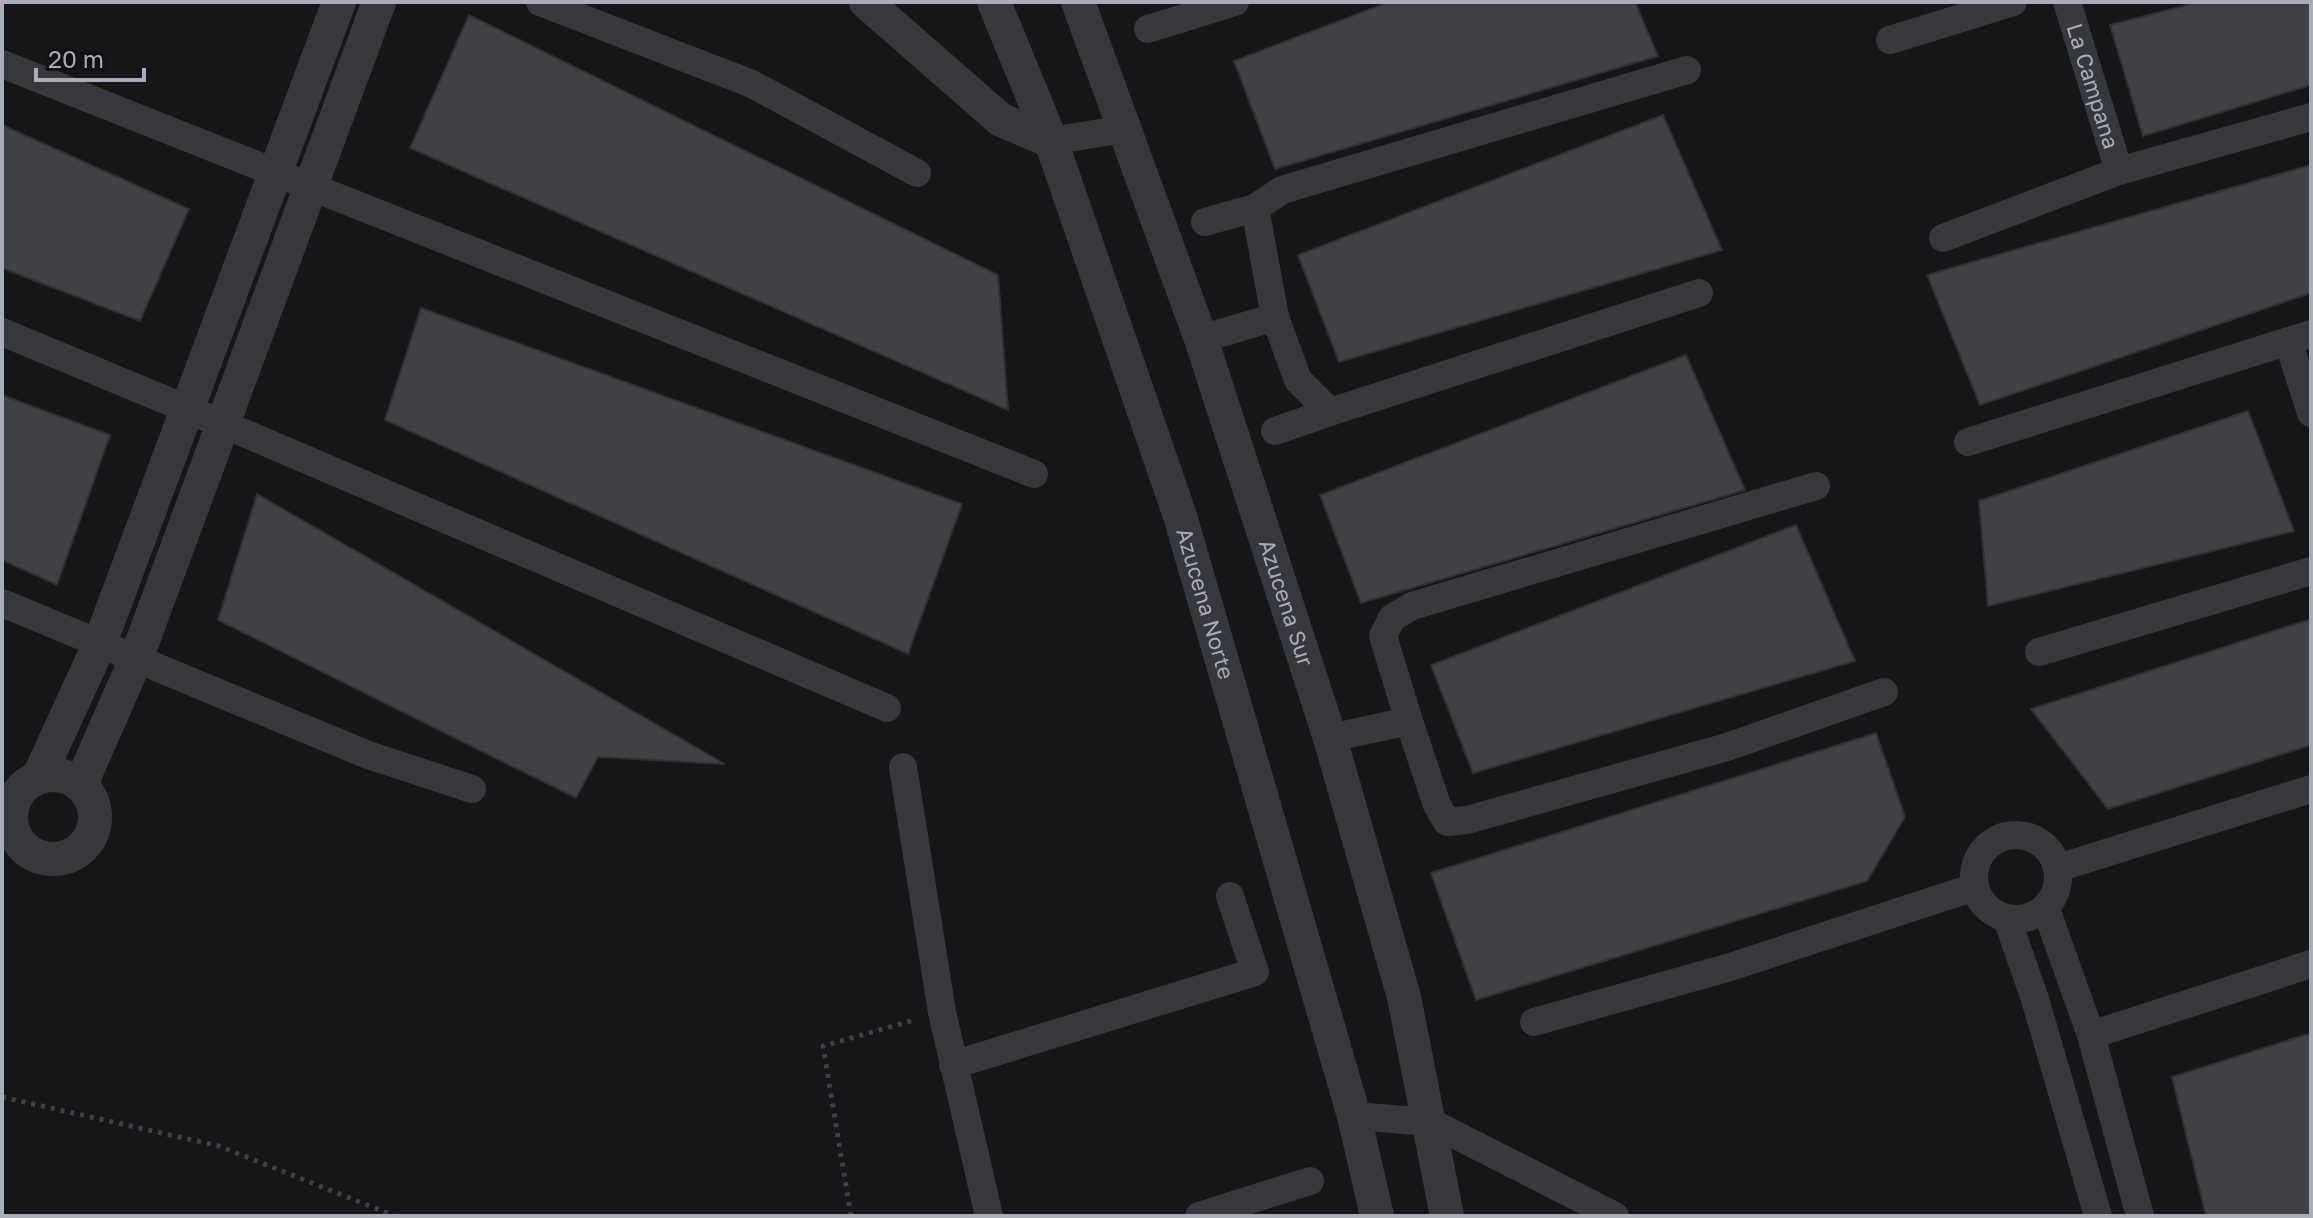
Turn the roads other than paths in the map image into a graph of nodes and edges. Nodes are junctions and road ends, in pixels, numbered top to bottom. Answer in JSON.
{"nodes":[{"id":1,"x":339,"y":2,"type":"edge"},
{"id":2,"x":379,"y":2,"type":"edge"},
{"id":3,"x":540,"y":2,"type":"edge"},
{"id":4,"x":866,"y":2,"type":"edge"},
{"id":5,"x":994,"y":2,"type":"edge"},
{"id":6,"x":1078,"y":2,"type":"edge"},
{"id":7,"x":2013,"y":2,"type":"edge"},
{"id":8,"x":2067,"y":2,"type":"edge"},
{"id":9,"x":1231,"y":3,"type":"edge"},
{"id":10,"x":1148,"y":29,"type":"dead end"},
{"id":11,"x":1890,"y":40,"type":"dead end"},
{"id":12,"x":2,"y":64,"type":"edge"},
{"id":13,"x":1687,"y":70,"type":"dead end"},
{"id":14,"x":2311,"y":117,"type":"edge"},
{"id":15,"x":1124,"y":129,"type":"junction"},
{"id":16,"x":1051,"y":141,"type":"junction"},
{"id":17,"x":2119,"y":171,"type":"junction"},
{"id":18,"x":917,"y":173,"type":"dead end"},
{"id":19,"x":273,"y":174,"type":"junction"},
{"id":20,"x":309,"y":188,"type":"junction"},
{"id":21,"x":1255,"y":208,"type":"junction"},
{"id":22,"x":1205,"y":222,"type":"dead end"},
{"id":23,"x":1943,"y":238,"type":"dead end"},
{"id":24,"x":1699,"y":293,"type":"dead end"},
{"id":25,"x":1275,"y":317,"type":"junction"},
{"id":26,"x":2,"y":332,"type":"edge"},
{"id":27,"x":2300,"y":338,"type":"edge"},
{"id":28,"x":1201,"y":339,"type":"junction"},
{"id":29,"x":186,"y":410,"type":"junction"},
{"id":30,"x":1330,"y":412,"type":"junction"},
{"id":31,"x":2311,"y":413,"type":"edge"},
{"id":32,"x":223,"y":424,"type":"junction"},
{"id":33,"x":1275,"y":431,"type":"dead end"},
{"id":34,"x":1968,"y":442,"type":"dead end"},
{"id":35,"x":1034,"y":474,"type":"dead end"},
{"id":36,"x":1816,"y":486,"type":"dead end"},
{"id":37,"x":2311,"y":571,"type":"edge"},
{"id":38,"x":2,"y":603,"type":"edge"},
{"id":39,"x":100,"y":643,"type":"junction"},
{"id":40,"x":2039,"y":652,"type":"dead end"},
{"id":41,"x":136,"y":659,"type":"junction"},
{"id":42,"x":1884,"y":692,"type":"dead end"},
{"id":43,"x":887,"y":708,"type":"dead end"},
{"id":44,"x":1409,"y":721,"type":"junction"},
{"id":45,"x":1330,"y":738,"type":"junction"},
{"id":46,"x":903,"y":767,"type":"dead end"},
{"id":47,"x":39,"y":776,"type":"junction"},
{"id":48,"x":81,"y":784,"type":"junction"},
{"id":49,"x":472,"y":789,"type":"dead end"},
{"id":50,"x":2311,"y":789,"type":"edge"},
{"id":51,"x":2058,"y":868,"type":"junction"},
{"id":52,"x":1975,"y":887,"type":"junction"},
{"id":53,"x":1230,"y":896,"type":"dead end"},
{"id":54,"x":2046,"y":909,"type":"junction"},
{"id":55,"x":2007,"y":919,"type":"junction"},
{"id":56,"x":2311,"y":964,"type":"edge"},
{"id":57,"x":1534,"y":1022,"type":"dead end"},
{"id":58,"x":2091,"y":1035,"type":"junction"},
{"id":59,"x":953,"y":1065,"type":"junction"},
{"id":60,"x":1354,"y":1116,"type":"junction"},
{"id":61,"x":1430,"y":1122,"type":"junction"},
{"id":62,"x":1310,"y":1181,"type":"dead end"},
{"id":63,"x":1561,"y":1204,"type":"edge"},
{"id":64,"x":989,"y":1216,"type":"edge"},
{"id":65,"x":1199,"y":1216,"type":"edge"},
{"id":66,"x":1377,"y":1216,"type":"edge"},
{"id":67,"x":1447,"y":1216,"type":"edge"},
{"id":68,"x":1615,"y":1216,"type":"edge"},
{"id":69,"x":2098,"y":1216,"type":"edge"},
{"id":70,"x":2140,"y":1216,"type":"edge"}],
"edges":[{"from":1,"to":19,"type":"street"},
{"from":2,"to":20,"type":"street"},
{"from":3,"to":18,"type":"street"},
{"from":4,"to":16,"type":"street"},
{"from":5,"to":16,"type":"street","name":"Azucena Norte"},
{"from":6,"to":15,"type":"street","name":"Azucena Sur"},
{"from":7,"to":11,"type":"street"},
{"from":8,"to":17,"type":"street","name":"La Campana"},
{"from":9,"to":10,"type":"street"},
{"from":12,"to":19,"type":"street"},
{"from":13,"to":21,"type":"street"},
{"from":14,"to":17,"type":"street"},
{"from":15,"to":16,"type":"street"},
{"from":15,"to":28,"type":"street","name":"Azucena Sur"},
{"from":16,"to":60,"type":"street","name":"Azucena Norte"},
{"from":17,"to":23,"type":"street"},
{"from":19,"to":20,"type":"street"},
{"from":19,"to":29,"type":"street"},
{"from":20,"to":32,"type":"street"},
{"from":20,"to":35,"type":"street"},
{"from":21,"to":22,"type":"street"},
{"from":21,"to":25,"type":"street"},
{"from":24,"to":30,"type":"street"},
{"from":25,"to":28,"type":"street"},
{"from":25,"to":30,"type":"street"},
{"from":26,"to":29,"type":"street"},
{"from":27,"to":31,"type":"street"},
{"from":27,"to":34,"type":"street"},
{"from":28,"to":45,"type":"street","name":"Azucena Sur"},
{"from":29,"to":32,"type":"street"},
{"from":29,"to":39,"type":"street"},
{"from":30,"to":33,"type":"street"},
{"from":32,"to":41,"type":"street"},
{"from":32,"to":43,"type":"street"},
{"from":36,"to":44,"type":"street"},
{"from":37,"to":40,"type":"street"},
{"from":38,"to":39,"type":"street"},
{"from":39,"to":41,"type":"street"},
{"from":39,"to":47,"type":"street"},
{"from":41,"to":48,"type":"street"},
{"from":41,"to":49,"type":"street"},
{"from":42,"to":44,"type":"street"},
{"from":44,"to":45,"type":"street"},
{"from":45,"to":61,"type":"street","name":"Azucena Sur"},
{"from":46,"to":59,"type":"street"},
{"from":47,"to":48,"type":"street"},
{"from":47,"to":48,"type":"street"},
{"from":50,"to":51,"type":"street"},
{"from":51,"to":52,"type":"street"},
{"from":51,"to":54,"type":"street"},
{"from":52,"to":55,"type":"street"},
{"from":52,"to":57,"type":"street"},
{"from":53,"to":59,"type":"street"},
{"from":54,"to":55,"type":"street"},
{"from":54,"to":58,"type":"street"},
{"from":55,"to":69,"type":"street"},
{"from":56,"to":58,"type":"street"},
{"from":58,"to":70,"type":"street"},
{"from":59,"to":64,"type":"street"},
{"from":60,"to":61,"type":"street"},
{"from":60,"to":66,"type":"street","name":"Azucena Norte"},
{"from":61,"to":63,"type":"street"},
{"from":61,"to":67,"type":"street","name":"Azucena Sur"},
{"from":62,"to":65,"type":"street"},
{"from":63,"to":68,"type":"street"}]}
